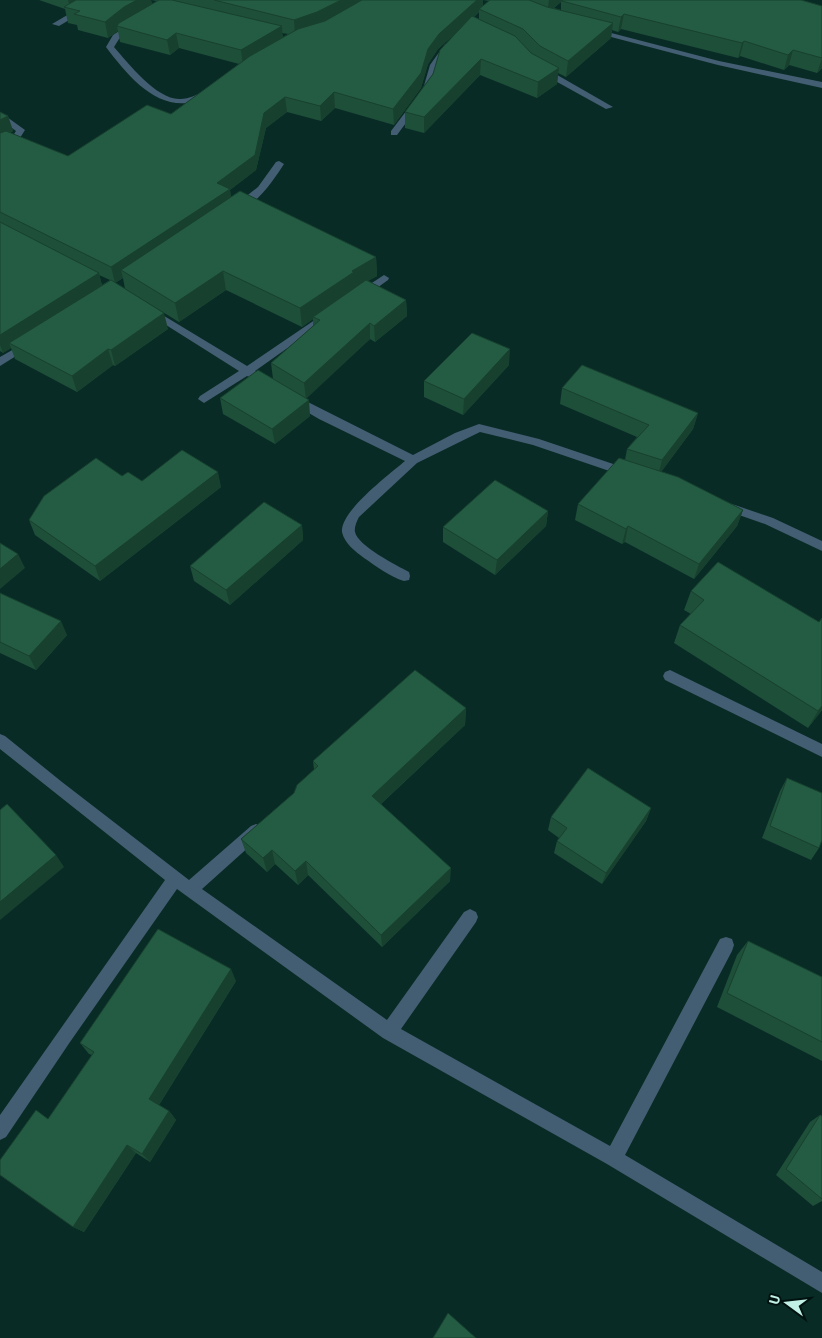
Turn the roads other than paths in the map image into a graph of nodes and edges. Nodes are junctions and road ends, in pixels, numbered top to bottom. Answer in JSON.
{"nodes":[{"id":1,"x":99,"y":0,"type":"edge"},
{"id":2,"x":140,"y":22,"type":"edge"},
{"id":3,"x":56,"y":24,"type":"dead end"},
{"id":4,"x":586,"y":27,"type":"edge"},
{"id":5,"x":455,"y":39,"type":"edge"},
{"id":6,"x":534,"y":65,"type":"edge"},
{"id":7,"x":822,"y":85,"type":"edge"},
{"id":8,"x":212,"y":90,"type":"edge"},
{"id":9,"x":609,"y":107,"type":"dead end"},
{"id":10,"x":0,"y":115,"type":"edge"},
{"id":11,"x":394,"y":133,"type":"dead end"},
{"id":12,"x":0,"y":146,"type":"edge"},
{"id":13,"x":279,"y":164,"type":"dead end"},
{"id":14,"x":228,"y":213,"type":"edge"},
{"id":15,"x":384,"y":278,"type":"dead end"},
{"id":16,"x":140,"y":304,"type":"edge"},
{"id":17,"x":39,"y":337,"type":"edge"},
{"id":18,"x":0,"y":362,"type":"edge"},
{"id":19,"x":247,"y":371,"type":"junction"},
{"id":20,"x":264,"y":381,"type":"edge"},
{"id":21,"x":281,"y":391,"type":"edge"},
{"id":22,"x":204,"y":399,"type":"dead end"},
{"id":23,"x":413,"y":460,"type":"junction"},
{"id":24,"x":639,"y":477,"type":"edge"},
{"id":25,"x":716,"y":502,"type":"edge"},
{"id":26,"x":822,"y":546,"type":"edge"},
{"id":27,"x":404,"y":576,"type":"dead end"},
{"id":28,"x":670,"y":676,"type":"dead end"},
{"id":29,"x":0,"y":740,"type":"edge"},
{"id":30,"x":822,"y":750,"type":"edge"},
{"id":31,"x":269,"y":820,"type":"edge"},
{"id":32,"x":175,"y":879,"type":"junction"},
{"id":33,"x":190,"y":889,"type":"junction"},
{"id":34,"x":470,"y":917,"type":"dead end"},
{"id":35,"x":726,"y":945,"type":"dead end"},
{"id":36,"x":389,"y":1032,"type":"junction"},
{"id":37,"x":0,"y":1131,"type":"edge"},
{"id":38,"x":613,"y":1158,"type":"junction"},
{"id":39,"x":822,"y":1284,"type":"edge"}],
"edges":[{"from":1,"to":3,"type":"street"},
{"from":2,"to":8,"type":"street"},
{"from":4,"to":7,"type":"street"},
{"from":5,"to":11,"type":"street"},
{"from":6,"to":9,"type":"street"},
{"from":10,"to":12,"type":"street"},
{"from":13,"to":14,"type":"street"},
{"from":15,"to":19,"type":"street"},
{"from":16,"to":19,"type":"street"},
{"from":17,"to":18,"type":"street"},
{"from":19,"to":20,"type":"street"},
{"from":19,"to":22,"type":"street"},
{"from":21,"to":23,"type":"street"},
{"from":23,"to":24,"type":"street"},
{"from":23,"to":27,"type":"street"},
{"from":25,"to":26,"type":"street"},
{"from":28,"to":30,"type":"street"},
{"from":29,"to":32,"type":"street"},
{"from":31,"to":33,"type":"street"},
{"from":32,"to":33,"type":"street"},
{"from":32,"to":37,"type":"street"},
{"from":33,"to":36,"type":"street"},
{"from":34,"to":36,"type":"street"},
{"from":35,"to":38,"type":"street"},
{"from":36,"to":38,"type":"street"},
{"from":38,"to":39,"type":"street"}]}
